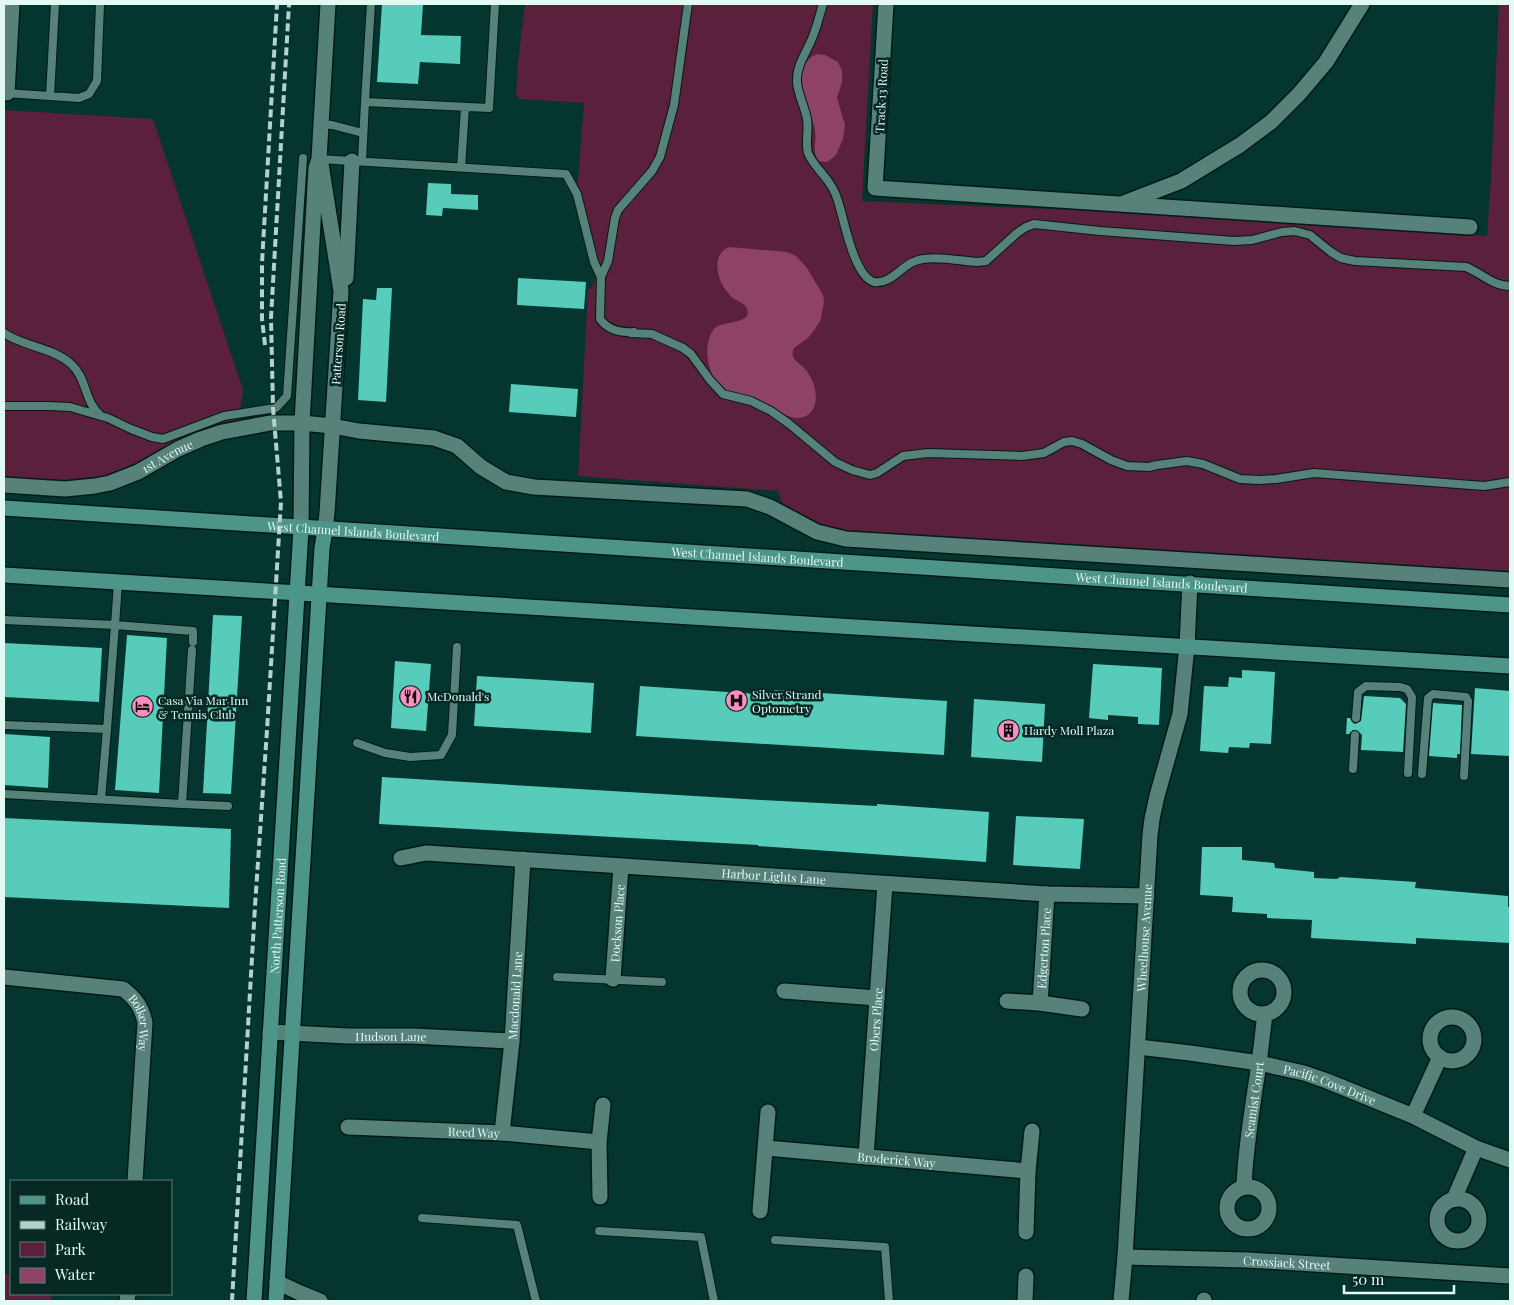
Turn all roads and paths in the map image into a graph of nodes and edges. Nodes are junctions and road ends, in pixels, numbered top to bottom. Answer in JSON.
{"nodes":[{"id":1,"x":12,"y":4,"type":"edge"},
{"id":2,"x":55,"y":4,"type":"edge"},
{"id":3,"x":100,"y":4,"type":"edge"},
{"id":4,"x":328,"y":4,"type":"edge"},
{"id":5,"x":371,"y":4,"type":"edge"},
{"id":6,"x":496,"y":4,"type":"edge"},
{"id":7,"x":688,"y":4,"type":"edge"},
{"id":8,"x":823,"y":4,"type":"edge"},
{"id":9,"x":886,"y":4,"type":"edge"},
{"id":10,"x":1362,"y":4,"type":"edge"},
{"id":11,"x":5,"y":93,"type":"edge"},
{"id":12,"x":50,"y":96,"type":"junction"},
{"id":13,"x":365,"y":102,"type":"junction"},
{"id":14,"x":465,"y":107,"type":"junction"},
{"id":15,"x":321,"y":124,"type":"junction"},
{"id":16,"x":363,"y":133,"type":"junction"},
{"id":17,"x":303,"y":158,"type":"dead end"},
{"id":18,"x":319,"y":159,"type":"junction"},
{"id":19,"x":357,"y":161,"type":"junction"},
{"id":20,"x":461,"y":168,"type":"junction"},
{"id":21,"x":1120,"y":204,"type":"junction"},
{"id":22,"x":1470,"y":226,"type":"dead end"},
{"id":23,"x":601,"y":278,"type":"junction"},
{"id":24,"x":1510,"y":286,"type":"edge"},
{"id":25,"x":341,"y":291,"type":"junction"},
{"id":26,"x":4,"y":333,"type":"edge"},
{"id":27,"x":4,"y":406,"type":"edge"},
{"id":28,"x":101,"y":416,"type":"junction"},
{"id":29,"x":302,"y":423,"type":"junction"},
{"id":30,"x":332,"y":426,"type":"junction"},
{"id":31,"x":1510,"y":482,"type":"edge"},
{"id":32,"x":4,"y":485,"type":"edge"},
{"id":33,"x":4,"y":508,"type":"edge"},
{"id":34,"x":301,"y":529,"type":"junction"},
{"id":35,"x":325,"y":530,"type":"junction"},
{"id":36,"x":4,"y":576,"type":"edge"},
{"id":37,"x":1510,"y":580,"type":"edge"},
{"id":38,"x":118,"y":583,"type":"junction"},
{"id":39,"x":1190,"y":583,"type":"junction"},
{"id":40,"x":297,"y":595,"type":"junction"},
{"id":41,"x":320,"y":596,"type":"junction"},
{"id":42,"x":1510,"y":605,"type":"edge"},
{"id":43,"x":4,"y":620,"type":"edge"},
{"id":44,"x":115,"y":625,"type":"junction"},
{"id":45,"x":1187,"y":646,"type":"junction"},
{"id":46,"x":457,"y":647,"type":"dead end"},
{"id":47,"x":1510,"y":666,"type":"edge"},
{"id":48,"x":1356,"y":718,"type":"dead end"},
{"id":49,"x":4,"y":725,"type":"edge"},
{"id":50,"x":106,"y":729,"type":"junction"},
{"id":51,"x":1355,"y":735,"type":"dead end"},
{"id":52,"x":357,"y":742,"type":"dead end"},
{"id":53,"x":1353,"y":769,"type":"dead end"},
{"id":54,"x":1408,"y":773,"type":"dead end"},
{"id":55,"x":1422,"y":774,"type":"dead end"},
{"id":56,"x":1464,"y":776,"type":"dead end"},
{"id":57,"x":4,"y":794,"type":"edge"},
{"id":58,"x":102,"y":799,"type":"junction"},
{"id":59,"x":182,"y":804,"type":"junction"},
{"id":60,"x":228,"y":806,"type":"dead end"},
{"id":61,"x":400,"y":858,"type":"dead end"},
{"id":62,"x":523,"y":859,"type":"junction"},
{"id":63,"x":621,"y":867,"type":"junction"},
{"id":64,"x":884,"y":884,"type":"junction"},
{"id":65,"x":1047,"y":894,"type":"junction"},
{"id":66,"x":1147,"y":896,"type":"junction"},
{"id":67,"x":4,"y":977,"type":"edge"},
{"id":68,"x":557,"y":977,"type":"dead end"},
{"id":69,"x":613,"y":979,"type":"junction"},
{"id":70,"x":662,"y":982,"type":"dead end"},
{"id":71,"x":784,"y":991,"type":"dead end"},
{"id":72,"x":877,"y":998,"type":"junction"},
{"id":73,"x":1007,"y":1001,"type":"dead end"},
{"id":74,"x":1040,"y":1003,"type":"junction"},
{"id":75,"x":1082,"y":1009,"type":"dead end"},
{"id":76,"x":1264,"y":1014,"type":"dead end"},
{"id":77,"x":270,"y":1032,"type":"junction"},
{"id":78,"x":293,"y":1034,"type":"junction"},
{"id":79,"x":512,"y":1041,"type":"junction"},
{"id":80,"x":1138,"y":1048,"type":"junction"},
{"id":81,"x":1440,"y":1057,"type":"dead end"},
{"id":82,"x":1259,"y":1063,"type":"junction"},
{"id":83,"x":603,"y":1105,"type":"dead end"},
{"id":84,"x":768,"y":1112,"type":"dead end"},
{"id":85,"x":1413,"y":1116,"type":"junction"},
{"id":86,"x":348,"y":1127,"type":"dead end"},
{"id":87,"x":1032,"y":1131,"type":"dead end"},
{"id":88,"x":502,"y":1133,"type":"junction"},
{"id":89,"x":599,"y":1142,"type":"junction"},
{"id":90,"x":766,"y":1148,"type":"junction"},
{"id":91,"x":1476,"y":1148,"type":"junction"},
{"id":92,"x":866,"y":1157,"type":"junction"},
{"id":93,"x":1510,"y":1160,"type":"edge"},
{"id":94,"x":1028,"y":1171,"type":"junction"},
{"id":95,"x":135,"y":1180,"type":"edge"},
{"id":96,"x":1244,"y":1187,"type":"dead end"},
{"id":97,"x":600,"y":1197,"type":"dead end"},
{"id":98,"x":1454,"y":1199,"type":"dead end"},
{"id":99,"x":760,"y":1211,"type":"dead end"},
{"id":100,"x":422,"y":1218,"type":"dead end"},
{"id":101,"x":598,"y":1231,"type":"dead end"},
{"id":102,"x":1026,"y":1232,"type":"dead end"},
{"id":103,"x":775,"y":1240,"type":"dead end"},
{"id":104,"x":1125,"y":1257,"type":"junction"},
{"id":105,"x":1026,"y":1276,"type":"dead end"},
{"id":106,"x":1510,"y":1276,"type":"edge"},
{"id":107,"x":277,"y":1282,"type":"junction"},
{"id":108,"x":1121,"y":1299,"type":"edge"},
{"id":109,"x":254,"y":1301,"type":"edge"},
{"id":110,"x":276,"y":1301,"type":"edge"},
{"id":111,"x":320,"y":1301,"type":"edge"},
{"id":112,"x":536,"y":1301,"type":"edge"},
{"id":113,"x":714,"y":1301,"type":"edge"},
{"id":114,"x":889,"y":1301,"type":"edge"},
{"id":115,"x":1025,"y":1301,"type":"edge"}],
"edges":[{"from":1,"to":11,"type":"street"},
{"from":2,"to":12,"type":"lane"},
{"from":3,"to":12,"type":"lane"},
{"from":4,"to":15,"type":"street","name":"Patterson Road"},
{"from":5,"to":13,"type":"lane"},
{"from":6,"to":14,"type":"lane"},
{"from":7,"to":23,"type":"lane"},
{"from":8,"to":24,"type":"lane"},
{"from":9,"to":21,"type":"street","name":"Track 13 Road"},
{"from":10,"to":21,"type":"street"},
{"from":11,"to":12,"type":"lane"},
{"from":13,"to":14,"type":"lane"},
{"from":13,"to":16,"type":"lane"},
{"from":14,"to":20,"type":"lane"},
{"from":15,"to":16,"type":"lane"},
{"from":15,"to":18,"type":"street","name":"Patterson Road"},
{"from":16,"to":19,"type":"lane"},
{"from":17,"to":28,"type":"lane"},
{"from":18,"to":19,"type":"lane"},
{"from":18,"to":25,"type":"street","name":"Patterson Road"},
{"from":18,"to":29,"type":"street","name":"Patterson Road"},
{"from":19,"to":20,"type":"lane"},
{"from":19,"to":25,"type":"street"},
{"from":20,"to":23,"type":"lane"},
{"from":21,"to":22,"type":"street"},
{"from":23,"to":31,"type":"lane"},
{"from":25,"to":30,"type":"street","name":"Patterson Road"},
{"from":26,"to":28,"type":"lane"},
{"from":27,"to":28,"type":"lane"},
{"from":29,"to":30,"type":"street","name":"1st Avenue"},
{"from":29,"to":32,"type":"street","name":"1st Avenue"},
{"from":29,"to":34,"type":"street","name":"Patterson Road"},
{"from":30,"to":35,"type":"street","name":"Patterson Road"},
{"from":30,"to":37,"type":"street","name":"1st Avenue"},
{"from":33,"to":34,"type":"main road","name":"West Channel Islands Boulevard"},
{"from":34,"to":35,"type":"main road","name":"West Channel Islands Boulevard"},
{"from":34,"to":40,"type":"main road","name":"North Patterson Road"},
{"from":35,"to":39,"type":"main road","name":"West Channel Islands Boulevard"},
{"from":35,"to":41,"type":"main road","name":"North Patterson Road"},
{"from":36,"to":38,"type":"main road"},
{"from":38,"to":40,"type":"main road"},
{"from":38,"to":44,"type":"lane"},
{"from":39,"to":42,"type":"main road","name":"West Channel Islands Boulevard"},
{"from":39,"to":45,"type":"street","name":"Wheelhouse Avenue"},
{"from":40,"to":41,"type":"main road"},
{"from":40,"to":77,"type":"main road","name":"North Patterson Road"},
{"from":41,"to":45,"type":"main road"},
{"from":41,"to":78,"type":"main road","name":"North Patterson Road"},
{"from":43,"to":44,"type":"lane"},
{"from":44,"to":50,"type":"lane"},
{"from":44,"to":59,"type":"lane"},
{"from":45,"to":47,"type":"main road"},
{"from":45,"to":66,"type":"street","name":"Wheelhouse Avenue"},
{"from":46,"to":52,"type":"lane"},
{"from":48,"to":54,"type":"lane"},
{"from":49,"to":50,"type":"lane"},
{"from":50,"to":58,"type":"lane"},
{"from":51,"to":53,"type":"lane"},
{"from":55,"to":56,"type":"lane"},
{"from":57,"to":58,"type":"lane"},
{"from":58,"to":59,"type":"lane"},
{"from":59,"to":60,"type":"lane"},
{"from":61,"to":62,"type":"street","name":"Harbor Lights Lane"},
{"from":62,"to":63,"type":"street","name":"Harbor Lights Lane"},
{"from":62,"to":79,"type":"street","name":"Macdonald Lane"},
{"from":63,"to":64,"type":"street","name":"Harbor Lights Lane"},
{"from":63,"to":69,"type":"street","name":"Dockson Place"},
{"from":64,"to":65,"type":"street","name":"Harbor Lights Lane"},
{"from":64,"to":72,"type":"street","name":"Obers Place"},
{"from":65,"to":66,"type":"street","name":"Harbor Lights Lane"},
{"from":65,"to":74,"type":"street","name":"Edgerton Place"},
{"from":66,"to":80,"type":"street","name":"Wheelhouse Avenue"},
{"from":67,"to":95,"type":"street","name":"Bolker Way"},
{"from":68,"to":69,"type":"lane"},
{"from":69,"to":70,"type":"lane"},
{"from":71,"to":72,"type":"street"},
{"from":72,"to":92,"type":"street","name":"Obers Place"},
{"from":73,"to":74,"type":"street","name":"Edgerton Place"},
{"from":74,"to":75,"type":"street","name":"Edgerton Place"},
{"from":76,"to":82,"type":"street","name":"Seamist Court"},
{"from":77,"to":78,"type":"street","name":"Hudson Lane"},
{"from":77,"to":109,"type":"main road","name":"North Patterson Road"},
{"from":78,"to":79,"type":"street","name":"Hudson Lane"},
{"from":78,"to":107,"type":"main road","name":"North Patterson Road"},
{"from":79,"to":88,"type":"street","name":"Macdonald Lane"},
{"from":80,"to":82,"type":"street","name":"Pacific Cove Drive"},
{"from":80,"to":104,"type":"street","name":"Wheelhouse Avenue"},
{"from":81,"to":85,"type":"street"},
{"from":82,"to":85,"type":"street","name":"Pacific Cove Drive"},
{"from":82,"to":96,"type":"street","name":"Seamist Court"},
{"from":83,"to":89,"type":"street"},
{"from":84,"to":90,"type":"street"},
{"from":85,"to":91,"type":"street","name":"Pacific Cove Drive"},
{"from":86,"to":88,"type":"street","name":"Reed Way"},
{"from":87,"to":94,"type":"street"},
{"from":88,"to":89,"type":"street","name":"Reed Way"},
{"from":89,"to":97,"type":"street"},
{"from":90,"to":92,"type":"street","name":"Broderick Way"},
{"from":90,"to":99,"type":"street"},
{"from":91,"to":93,"type":"street","name":"Pacific Cove Drive"},
{"from":91,"to":98,"type":"street"},
{"from":92,"to":94,"type":"street","name":"Broderick Way"},
{"from":94,"to":102,"type":"street"},
{"from":100,"to":112,"type":"lane"},
{"from":101,"to":113,"type":"lane"},
{"from":103,"to":114,"type":"lane"},
{"from":104,"to":106,"type":"street","name":"Crossjack Street"},
{"from":104,"to":108,"type":"street","name":"Wheelhouse Avenue"},
{"from":105,"to":115,"type":"street"},
{"from":107,"to":110,"type":"main road","name":"North Patterson Road"},
{"from":107,"to":111,"type":"street"}]}
